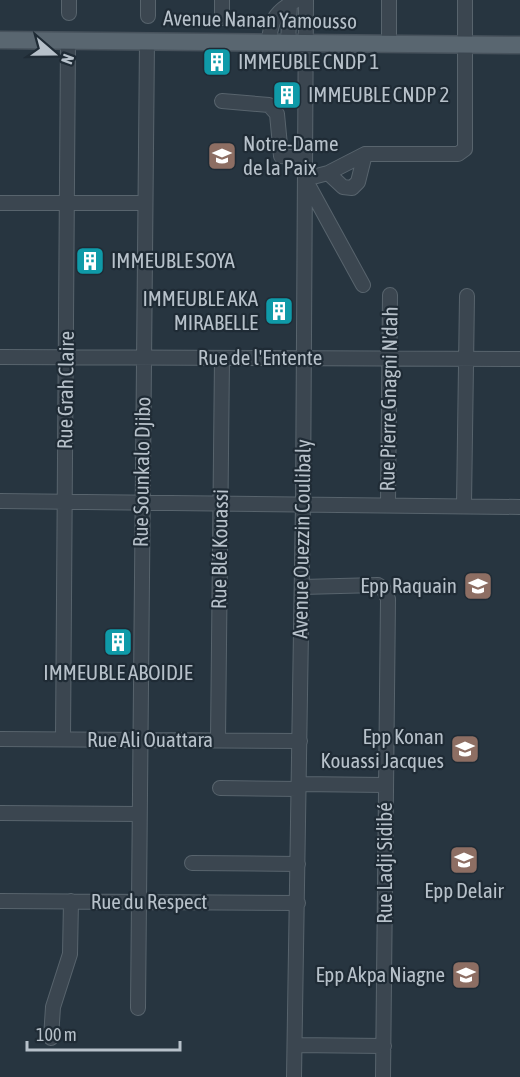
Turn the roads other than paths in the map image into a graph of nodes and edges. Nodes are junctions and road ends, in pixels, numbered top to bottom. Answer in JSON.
{"nodes":[{"id":1,"x":148,"y":0,"type":"edge"},
{"id":2,"x":222,"y":0,"type":"edge"},
{"id":3,"x":306,"y":0,"type":"edge"},
{"id":4,"x":389,"y":0,"type":"edge"},
{"id":5,"x":465,"y":0,"type":"edge"},
{"id":6,"x":293,"y":2,"type":"edge"},
{"id":7,"x":147,"y":16,"type":"dead end"},
{"id":8,"x":222,"y":18,"type":"dead end"},
{"id":9,"x":0,"y":40,"type":"edge"},
{"id":10,"x":68,"y":41,"type":"junction"},
{"id":11,"x":147,"y":41,"type":"junction"},
{"id":12,"x":268,"y":43,"type":"junction"},
{"id":13,"x":288,"y":43,"type":"junction"},
{"id":14,"x":307,"y":43,"type":"junction"},
{"id":15,"x":389,"y":44,"type":"junction"},
{"id":16,"x":465,"y":45,"type":"junction"},
{"id":17,"x":520,"y":45,"type":"edge"},
{"id":18,"x":222,"y":101,"type":"dead end"},
{"id":19,"x":365,"y":154,"type":"junction"},
{"id":20,"x":305,"y":158,"type":"junction"},
{"id":21,"x":327,"y":173,"type":"junction"},
{"id":22,"x":305,"y":179,"type":"junction"},
{"id":23,"x":0,"y":202,"type":"edge"},
{"id":24,"x":68,"y":203,"type":"junction"},
{"id":25,"x":145,"y":203,"type":"junction"},
{"id":26,"x":363,"y":285,"type":"dead end"},
{"id":27,"x":390,"y":295,"type":"dead end"},
{"id":28,"x":467,"y":296,"type":"dead end"},
{"id":29,"x":0,"y":357,"type":"edge"},
{"id":30,"x":66,"y":357,"type":"junction"},
{"id":31,"x":144,"y":358,"type":"junction"},
{"id":32,"x":222,"y":358,"type":"junction"},
{"id":33,"x":303,"y":358,"type":"junction"},
{"id":34,"x":390,"y":359,"type":"junction"},
{"id":35,"x":466,"y":359,"type":"junction"},
{"id":36,"x":520,"y":359,"type":"edge"},
{"id":37,"x":0,"y":501,"type":"edge"},
{"id":38,"x":65,"y":501,"type":"junction"},
{"id":39,"x":142,"y":502,"type":"junction"},
{"id":40,"x":220,"y":502,"type":"junction"},
{"id":41,"x":303,"y":503,"type":"junction"},
{"id":42,"x":388,"y":504,"type":"junction"},
{"id":43,"x":464,"y":504,"type":"junction"},
{"id":44,"x":520,"y":507,"type":"edge"},
{"id":45,"x":302,"y":587,"type":"junction"},
{"id":46,"x":0,"y":739,"type":"edge"},
{"id":47,"x":63,"y":739,"type":"junction"},
{"id":48,"x":140,"y":740,"type":"junction"},
{"id":49,"x":218,"y":740,"type":"junction"},
{"id":50,"x":300,"y":741,"type":"junction"},
{"id":51,"x":385,"y":784,"type":"junction"},
{"id":52,"x":299,"y":786,"type":"junction"},
{"id":53,"x":220,"y":788,"type":"dead end"},
{"id":54,"x":0,"y":813,"type":"edge"},
{"id":55,"x":139,"y":814,"type":"junction"},
{"id":56,"x":192,"y":863,"type":"dead end"},
{"id":57,"x":298,"y":864,"type":"junction"},
{"id":58,"x":0,"y":901,"type":"edge"},
{"id":59,"x":71,"y":901,"type":"junction"},
{"id":60,"x":138,"y":902,"type":"junction"},
{"id":61,"x":298,"y":903,"type":"junction"},
{"id":62,"x":138,"y":1008,"type":"dead end"},
{"id":63,"x":51,"y":1038,"type":"dead end"},
{"id":64,"x":295,"y":1045,"type":"junction"},
{"id":65,"x":384,"y":1046,"type":"junction"},
{"id":66,"x":294,"y":1077,"type":"edge"},
{"id":67,"x":383,"y":1077,"type":"edge"}],
"edges":[{"from":1,"to":7,"type":"street"},
{"from":2,"to":8,"type":"street"},
{"from":3,"to":14,"type":"street","name":"Avenue Ouezzin Coulibaly"},
{"from":4,"to":15,"type":"street"},
{"from":5,"to":16,"type":"street"},
{"from":6,"to":12,"type":"street"},
{"from":6,"to":13,"type":"street"},
{"from":9,"to":10,"type":"main road","name":"Avenue Nanan Yamousso"},
{"from":10,"to":11,"type":"main road","name":"Avenue Nanan Yamousso"},
{"from":10,"to":24,"type":"street","name":"Rue Grah Claire"},
{"from":11,"to":12,"type":"main road","name":"Avenue Nanan Yamousso"},
{"from":11,"to":25,"type":"street","name":"Rue Sounkalo Djibo"},
{"from":12,"to":13,"type":"main road","name":"Avenue Nanan Yamousso"},
{"from":13,"to":14,"type":"main road","name":"Avenue Nanan Yamousso"},
{"from":14,"to":15,"type":"main road","name":"Avenue Nanan Yamousso"},
{"from":14,"to":20,"type":"street","name":"Avenue Ouezzin Coulibaly"},
{"from":15,"to":16,"type":"main road","name":"Avenue Nanan Yamousso"},
{"from":16,"to":17,"type":"main road","name":"Avenue Nanan Yamousso"},
{"from":16,"to":19,"type":"street"},
{"from":18,"to":20,"type":"street"},
{"from":19,"to":21,"type":"street"},
{"from":19,"to":21,"type":"street"},
{"from":20,"to":22,"type":"street","name":"Avenue Ouezzin Coulibaly"},
{"from":21,"to":22,"type":"street"},
{"from":22,"to":26,"type":"street"},
{"from":22,"to":33,"type":"street","name":"Avenue Ouezzin Coulibaly"},
{"from":23,"to":24,"type":"street"},
{"from":24,"to":25,"type":"street"},
{"from":24,"to":30,"type":"street","name":"Rue Grah Claire"},
{"from":25,"to":31,"type":"street","name":"Rue Sounkalo Djibo"},
{"from":27,"to":34,"type":"street","name":"Rue Pierre Gnagni N'dah"},
{"from":28,"to":35,"type":"street"},
{"from":29,"to":30,"type":"street","name":"Rue de l'Entente"},
{"from":30,"to":31,"type":"street","name":"Rue de l'Entente"},
{"from":30,"to":38,"type":"street","name":"Rue Grah Claire"},
{"from":31,"to":32,"type":"street","name":"Rue de l'Entente"},
{"from":31,"to":39,"type":"street","name":"Rue Sounkalo Djibo"},
{"from":32,"to":33,"type":"street","name":"Rue de l'Entente"},
{"from":32,"to":40,"type":"street","name":"Rue Blé Kouassi"},
{"from":33,"to":34,"type":"street","name":"Rue de l'Entente"},
{"from":33,"to":41,"type":"street","name":"Avenue Ouezzin Coulibaly"},
{"from":34,"to":35,"type":"street","name":"Rue de l'Entente"},
{"from":34,"to":42,"type":"street","name":"Rue Pierre Gnagni N'dah"},
{"from":35,"to":36,"type":"street","name":"Rue de l'Entente"},
{"from":35,"to":43,"type":"street"},
{"from":37,"to":38,"type":"street"},
{"from":38,"to":39,"type":"street"},
{"from":38,"to":47,"type":"street","name":"Rue Grah Claire"},
{"from":39,"to":40,"type":"street"},
{"from":39,"to":48,"type":"street","name":"Rue Sounkalo Djibo"},
{"from":40,"to":41,"type":"street"},
{"from":40,"to":49,"type":"street","name":"Rue Blé Kouassi"},
{"from":41,"to":42,"type":"street"},
{"from":41,"to":45,"type":"street","name":"Avenue Ouezzin Coulibaly"},
{"from":42,"to":43,"type":"street"},
{"from":43,"to":44,"type":"street"},
{"from":45,"to":50,"type":"street","name":"Avenue Ouezzin Coulibaly"},
{"from":45,"to":51,"type":"street","name":"Rue Ladji Sidibé"},
{"from":46,"to":47,"type":"street","name":"Rue Ali Ouattara"},
{"from":47,"to":48,"type":"street","name":"Rue Ali Ouattara"},
{"from":48,"to":49,"type":"street","name":"Rue Ali Ouattara"},
{"from":48,"to":55,"type":"street","name":"Rue Sounkalo Djibo"},
{"from":49,"to":50,"type":"street","name":"Rue Ali Ouattara"},
{"from":50,"to":52,"type":"street","name":"Avenue Ouezzin Coulibaly"},
{"from":51,"to":52,"type":"street"},
{"from":51,"to":65,"type":"street","name":"Rue Ladji Sidibé"},
{"from":52,"to":53,"type":"street"},
{"from":52,"to":57,"type":"street","name":"Avenue Ouezzin Coulibaly"},
{"from":54,"to":55,"type":"street"},
{"from":55,"to":60,"type":"street","name":"Rue Sounkalo Djibo"},
{"from":56,"to":57,"type":"street"},
{"from":57,"to":61,"type":"street","name":"Avenue Ouezzin Coulibaly"},
{"from":58,"to":59,"type":"street","name":"Rue du Respect"},
{"from":59,"to":60,"type":"street","name":"Rue du Respect"},
{"from":59,"to":63,"type":"street"},
{"from":60,"to":61,"type":"street","name":"Rue du Respect"},
{"from":60,"to":62,"type":"street","name":"Rue Sounkalo Djibo"},
{"from":61,"to":64,"type":"street","name":"Avenue Ouezzin Coulibaly"},
{"from":64,"to":65,"type":"street"},
{"from":64,"to":66,"type":"street","name":"Avenue Ouezzin Coulibaly"},
{"from":65,"to":67,"type":"street","name":"Rue Ladji Sidibé"}]}
